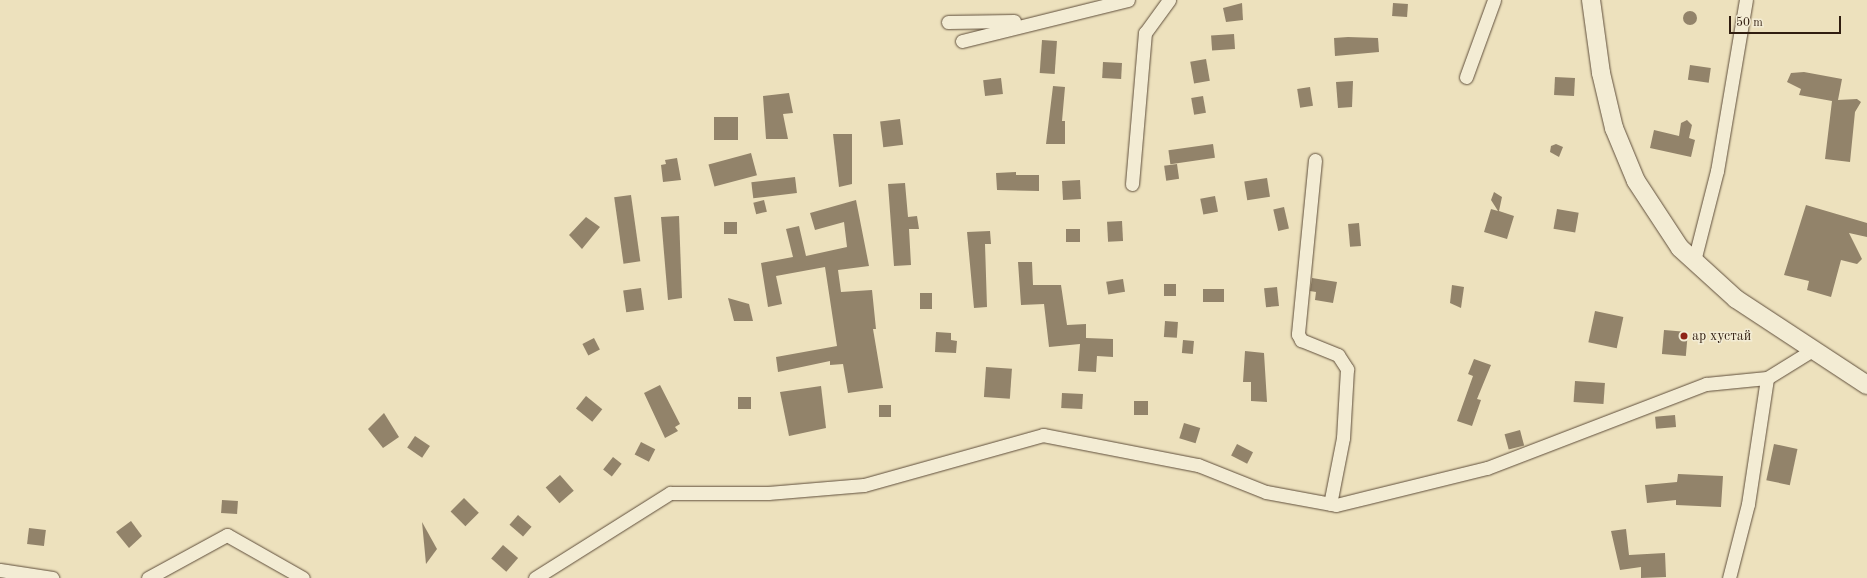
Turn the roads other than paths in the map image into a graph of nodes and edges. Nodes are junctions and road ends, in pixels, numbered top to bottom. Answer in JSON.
{"nodes":[{"id":1,"x":1128,"y":0,"type":"edge"},
{"id":2,"x":1169,"y":0,"type":"edge"},
{"id":3,"x":1494,"y":0,"type":"edge"},
{"id":4,"x":1591,"y":0,"type":"edge"},
{"id":5,"x":1746,"y":0,"type":"edge"},
{"id":6,"x":1036,"y":20,"type":"junction"},
{"id":7,"x":948,"y":22,"type":"dead end"},
{"id":8,"x":962,"y":41,"type":"dead end"},
{"id":9,"x":1466,"y":77,"type":"dead end"},
{"id":10,"x":1315,"y":160,"type":"dead end"},
{"id":11,"x":1132,"y":184,"type":"dead end"},
{"id":12,"x":1694,"y":261,"type":"junction"},
{"id":13,"x":1814,"y":349,"type":"junction"},
{"id":14,"x":1767,"y":378,"type":"junction"},
{"id":15,"x":1867,"y":385,"type":"edge"},
{"id":16,"x":1330,"y":504,"type":"junction"},
{"id":17,"x":0,"y":570,"type":"edge"},
{"id":18,"x":52,"y":578,"type":"edge"},
{"id":19,"x":148,"y":578,"type":"edge"},
{"id":20,"x":303,"y":578,"type":"edge"},
{"id":21,"x":535,"y":578,"type":"edge"},
{"id":22,"x":1729,"y":578,"type":"edge"}],
"edges":[{"from":1,"to":6,"type":"street"},
{"from":2,"to":11,"type":"street"},
{"from":3,"to":9,"type":"street"},
{"from":4,"to":12,"type":"main road"},
{"from":5,"to":12,"type":"street"},
{"from":6,"to":7,"type":"street"},
{"from":6,"to":8,"type":"street"},
{"from":10,"to":16,"type":"street"},
{"from":12,"to":13,"type":"main road"},
{"from":13,"to":14,"type":"street"},
{"from":13,"to":15,"type":"main road"},
{"from":14,"to":16,"type":"street"},
{"from":14,"to":22,"type":"street"},
{"from":16,"to":21,"type":"street"},
{"from":17,"to":18,"type":"street"},
{"from":19,"to":20,"type":"street"}]}
